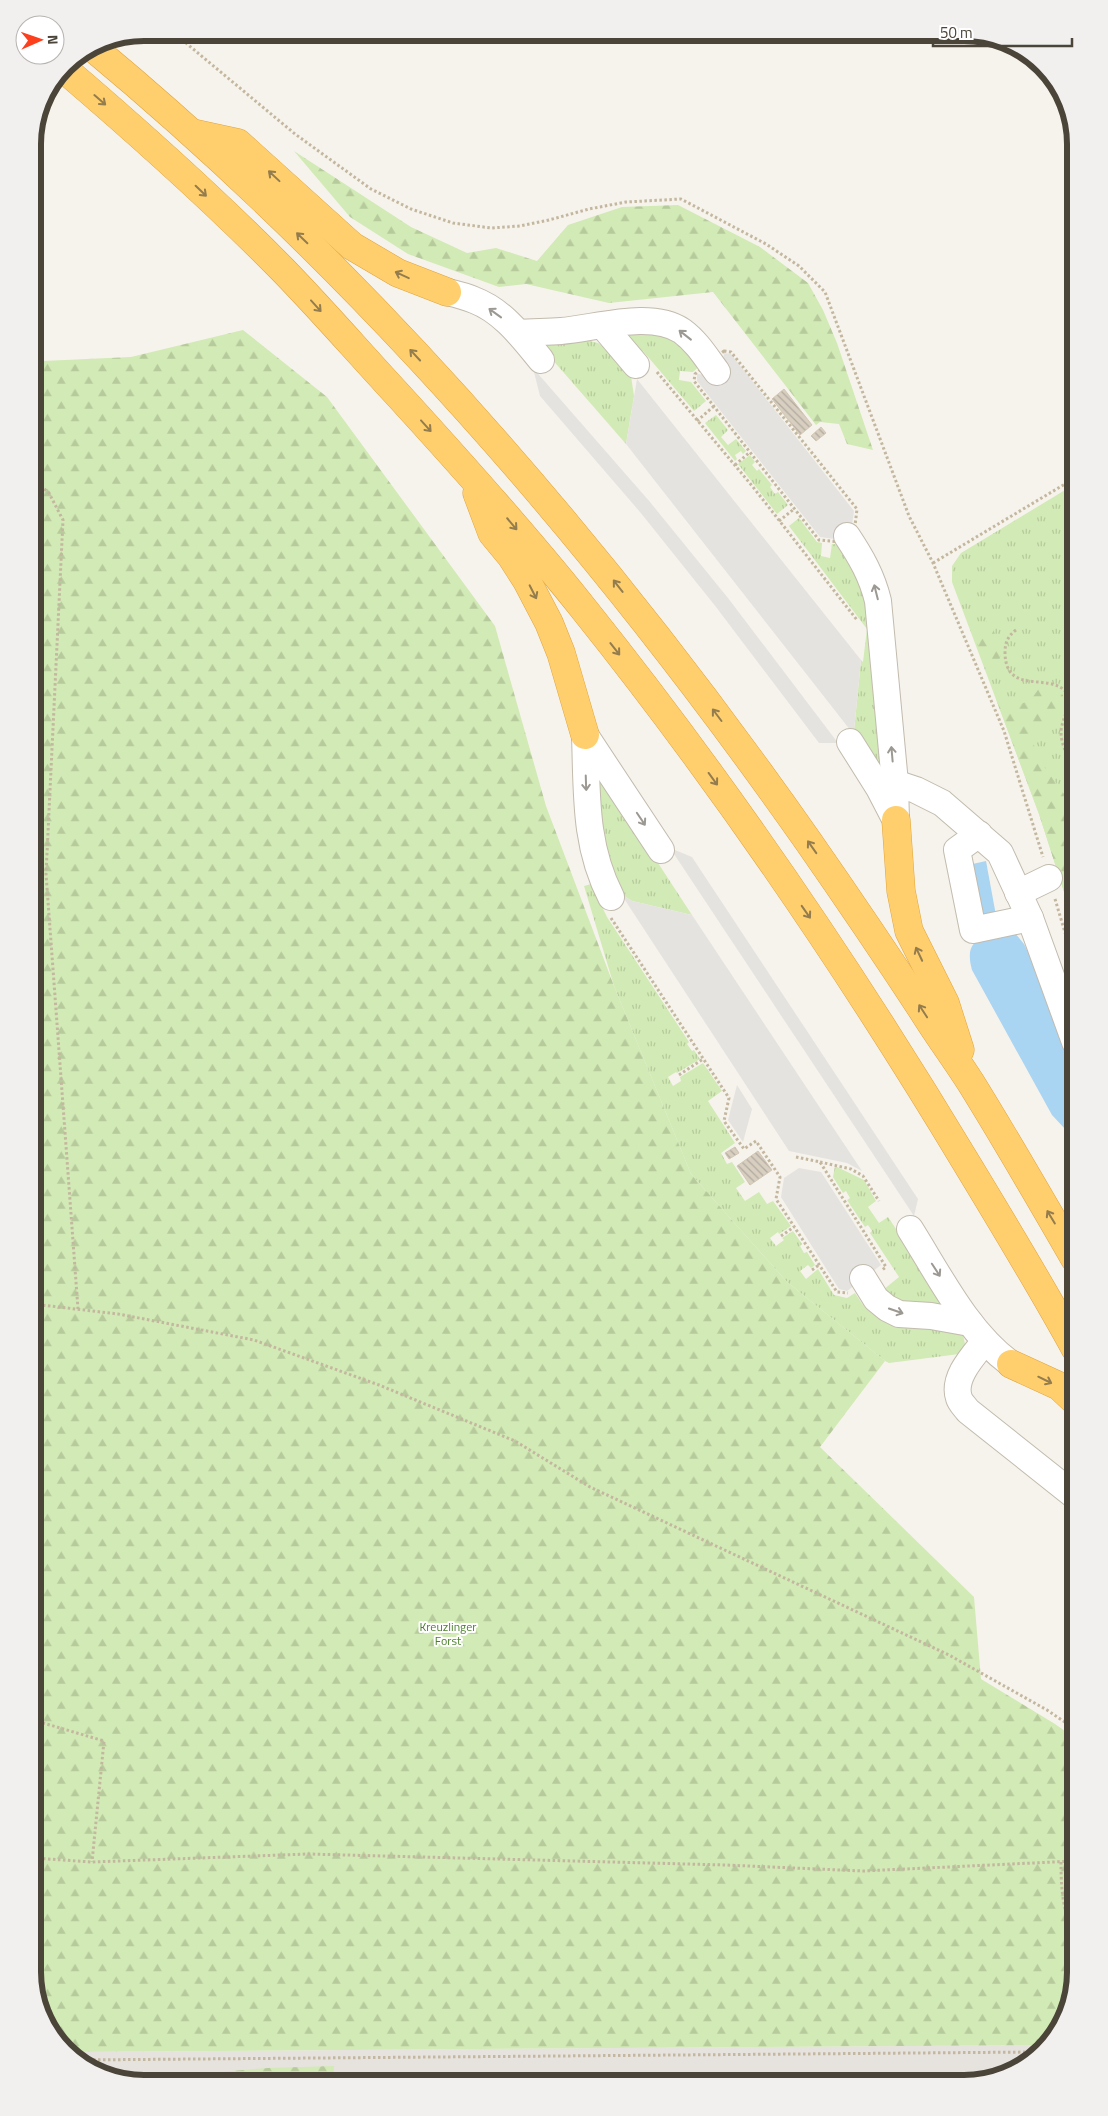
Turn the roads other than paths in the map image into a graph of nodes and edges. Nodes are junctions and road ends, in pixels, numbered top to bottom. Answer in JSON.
{"nodes":[{"id":1,"x":98,"y":52,"type":"edge"},
{"id":2,"x":69,"y":73,"type":"edge"},
{"id":3,"x":192,"y":133,"type":"junction"},
{"id":4,"x":447,"y":292,"type":"joint"},
{"id":5,"x":603,"y":326,"type":"junction"},
{"id":6,"x":519,"y":333,"type":"junction"},
{"id":7,"x":541,"y":360,"type":"dead end"},
{"id":8,"x":645,"y":367,"type":"road end"},
{"id":9,"x":713,"y":367,"type":"road end"},
{"id":10,"x":469,"y":473,"type":"junction"},
{"id":11,"x":848,"y":537,"type":"road end"},
{"id":12,"x":585,"y":734,"type":"junction"},
{"id":13,"x":850,"y":742,"type":"dead end"},
{"id":14,"x":894,"y":783,"type":"junction"},
{"id":15,"x":896,"y":820,"type":"junction"},
{"id":16,"x":979,"y":834,"type":"junction"},
{"id":17,"x":661,"y":850,"type":"dead end"},
{"id":18,"x":1049,"y":878,"type":"road end"},
{"id":19,"x":1018,"y":893,"type":"junction"},
{"id":20,"x":611,"y":898,"type":"road end"},
{"id":21,"x":1030,"y":918,"type":"junction"},
{"id":22,"x":1067,"y":1018,"type":"edge"},
{"id":23,"x":969,"y":1080,"type":"junction"},
{"id":24,"x":910,"y":1230,"type":"dead end"},
{"id":25,"x":1067,"y":1244,"type":"edge"},
{"id":26,"x":864,"y":1280,"type":"road end"},
{"id":27,"x":978,"y":1332,"type":"junction"},
{"id":28,"x":1067,"y":1332,"type":"edge"},
{"id":29,"x":1011,"y":1364,"type":"joint"},
{"id":30,"x":1067,"y":1393,"type":"edge"},
{"id":31,"x":1067,"y":1489,"type":"edge"}],
"edges":[{"from":1,"to":3,"type":"highway"},
{"from":2,"to":10,"type":"highway","one_way":true},
{"from":4,"to":3,"type":"highway","one_way":true},
{"from":23,"to":3,"type":"highway","one_way":true},
{"from":6,"to":4,"type":"lane","one_way":true},
{"from":5,"to":6,"type":"lane"},
{"from":5,"to":8,"type":"lane"},
{"from":9,"to":5,"type":"lane","one_way":true},
{"from":6,"to":7,"type":"lane"},
{"from":10,"to":12,"type":"highway","one_way":true},
{"from":10,"to":28,"type":"highway","one_way":true},
{"from":14,"to":11,"type":"lane","one_way":true},
{"from":12,"to":17,"type":"lane","one_way":true},
{"from":12,"to":20,"type":"lane","one_way":true},
{"from":13,"to":15,"type":"lane"},
{"from":14,"to":15,"type":"lane"},
{"from":14,"to":16,"type":"lane"},
{"from":23,"to":15,"type":"highway","one_way":true},
{"from":16,"to":19,"type":"lane"},
{"from":16,"to":21,"type":"lane"},
{"from":18,"to":19,"type":"lane"},
{"from":19,"to":21,"type":"lane"},
{"from":21,"to":22,"type":"lane"},
{"from":25,"to":23,"type":"highway","one_way":true},
{"from":24,"to":27,"type":"lane","one_way":true},
{"from":26,"to":27,"type":"lane","one_way":true},
{"from":27,"to":29,"type":"lane"},
{"from":27,"to":31,"type":"lane"},
{"from":29,"to":30,"type":"highway","one_way":true}]}
